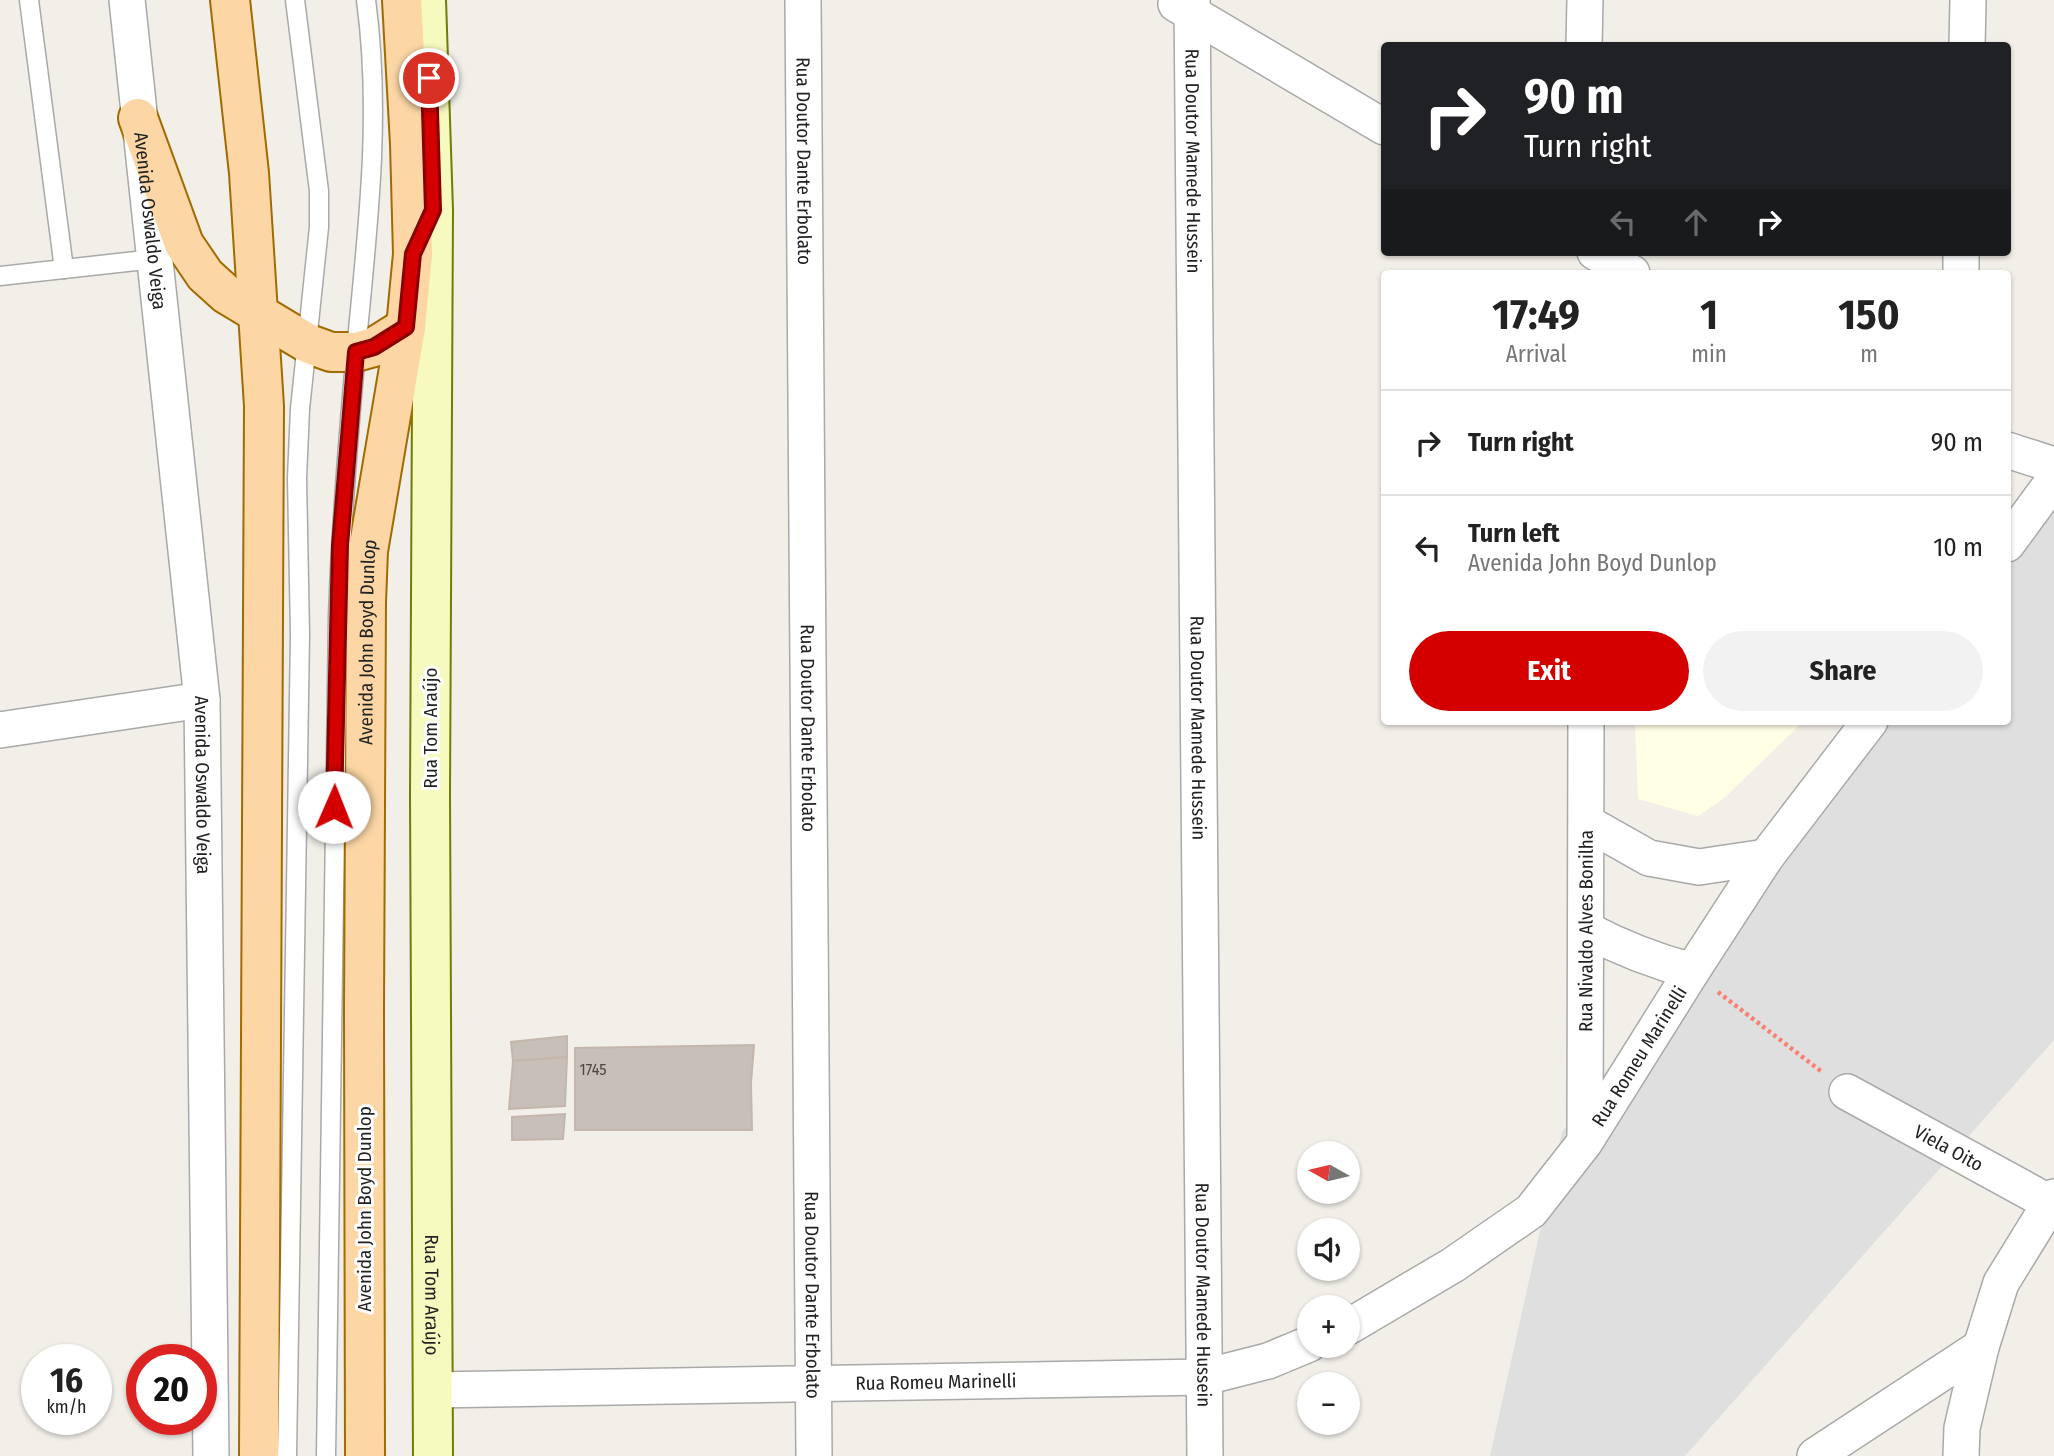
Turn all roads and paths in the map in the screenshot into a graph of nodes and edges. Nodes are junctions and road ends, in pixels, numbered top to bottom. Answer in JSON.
{"nodes":[{"id":1,"x":29,"y":0,"type":"edge"},
{"id":2,"x":127,"y":0,"type":"edge"},
{"id":3,"x":230,"y":0,"type":"edge"},
{"id":4,"x":295,"y":0,"type":"edge"},
{"id":5,"x":366,"y":0,"type":"edge"},
{"id":6,"x":402,"y":0,"type":"edge"},
{"id":7,"x":426,"y":0,"type":"edge"},
{"id":8,"x":803,"y":0,"type":"edge"},
{"id":9,"x":1585,"y":0,"type":"edge"},
{"id":10,"x":1968,"y":0,"type":"edge"},
{"id":11,"x":1184,"y":4,"type":"edge"},
{"id":12,"x":1584,"y":42,"type":"edge"},
{"id":13,"x":1967,"y":42,"type":"edge"},
{"id":14,"x":138,"y":118,"type":"junction"},
{"id":15,"x":1381,"y":125,"type":"edge"},
{"id":16,"x":433,"y":210,"type":"junction"},
{"id":17,"x":413,"y":254,"type":"junction"},
{"id":18,"x":1602,"y":256,"type":"edge"},
{"id":19,"x":154,"y":259,"type":"junction"},
{"id":20,"x":64,"y":269,"type":"junction"},
{"id":21,"x":1627,"y":270,"type":"edge"},
{"id":22,"x":0,"y":276,"type":"edge"},
{"id":23,"x":260,"y":316,"type":"junction"},
{"id":24,"x":406,"y":327,"type":"junction"},
{"id":25,"x":309,"y":344,"type":"junction"},
{"id":26,"x":356,"y":352,"type":"junction"},
{"id":27,"x":2011,"y":451,"type":"edge"},
{"id":28,"x":2054,"y":465,"type":"edge"},
{"id":29,"x":2054,"y":480,"type":"edge"},
{"id":30,"x":2011,"y":538,"type":"edge"},
{"id":31,"x":202,"y":700,"type":"junction"},
{"id":32,"x":1586,"y":725,"type":"edge"},
{"id":33,"x":1867,"y":725,"type":"edge"},
{"id":34,"x":0,"y":730,"type":"edge"},
{"id":35,"x":1587,"y":823,"type":"junction"},
{"id":36,"x":1766,"y":858,"type":"junction"},
{"id":37,"x":1587,"y":930,"type":"junction"},
{"id":38,"x":1692,"y":971,"type":"junction"},
{"id":39,"x":1847,"y":1092,"type":"joint"},
{"id":40,"x":1585,"y":1142,"type":"junction"},
{"id":41,"x":2052,"y":1200,"type":"edge"},
{"id":42,"x":1360,"y":1319,"type":"edge"},
{"id":43,"x":1981,"y":1347,"type":"junction"},
{"id":44,"x":1297,"y":1349,"type":"edge"},
{"id":45,"x":1205,"y":1377,"type":"junction"},
{"id":46,"x":814,"y":1385,"type":"junction"},
{"id":47,"x":432,"y":1390,"type":"junction"},
{"id":48,"x":211,"y":1456,"type":"edge"},
{"id":49,"x":260,"y":1456,"type":"edge"},
{"id":50,"x":288,"y":1456,"type":"edge"},
{"id":51,"x":326,"y":1456,"type":"edge"},
{"id":52,"x":365,"y":1456,"type":"edge"},
{"id":53,"x":433,"y":1456,"type":"edge"},
{"id":54,"x":814,"y":1456,"type":"edge"},
{"id":55,"x":1205,"y":1456,"type":"edge"},
{"id":56,"x":1815,"y":1456,"type":"edge"},
{"id":57,"x":1961,"y":1456,"type":"edge"}],
"edges":[{"from":1,"to":20,"type":"lane"},
{"from":2,"to":14,"type":"street","name":"Avenida Oswaldo Veiga"},
{"from":3,"to":23,"type":"main road"},
{"from":4,"to":25,"type":"lane"},
{"from":5,"to":26,"type":"lane"},
{"from":6,"to":17,"type":"main road","name":"Avenida John Boyd Dunlop"},
{"from":7,"to":16,"type":"main road","name":"Rua Tom Araújo"},
{"from":8,"to":46,"type":"street","name":"Rua Doutor Dante Erbolato"},
{"from":9,"to":12,"type":"street"},
{"from":10,"to":13,"type":"street"},
{"from":11,"to":15,"type":"street"},
{"from":11,"to":45,"type":"street","name":"Rua Doutor Mamede Hussein"},
{"from":14,"to":19,"type":"street","name":"Avenida Oswaldo Veiga"},
{"from":14,"to":23,"type":"main road"},
{"from":16,"to":17,"type":"main road"},
{"from":16,"to":47,"type":"main road","name":"Rua Tom Araújo"},
{"from":17,"to":24,"type":"main road","name":"Avenida John Boyd Dunlop"},
{"from":18,"to":21,"type":"street"},
{"from":19,"to":20,"type":"lane"},
{"from":19,"to":31,"type":"street","name":"Avenida Oswaldo Veiga"},
{"from":20,"to":22,"type":"lane"},
{"from":23,"to":25,"type":"main road"},
{"from":23,"to":49,"type":"main road"},
{"from":24,"to":26,"type":"main road"},
{"from":24,"to":52,"type":"main road","name":"Avenida John Boyd Dunlop"},
{"from":25,"to":26,"type":"main road"},
{"from":25,"to":50,"type":"lane"},
{"from":26,"to":51,"type":"lane"},
{"from":27,"to":28,"type":"street"},
{"from":29,"to":30,"type":"street"},
{"from":31,"to":34,"type":"street"},
{"from":31,"to":48,"type":"street","name":"Avenida Oswaldo Veiga"},
{"from":32,"to":35,"type":"street","name":"Rua Nivaldo Alves Bonilha"},
{"from":33,"to":36,"type":"street","name":"Rua Romeu Marinelli"},
{"from":35,"to":36,"type":"street"},
{"from":35,"to":37,"type":"street","name":"Rua Nivaldo Alves Bonilha"},
{"from":36,"to":38,"type":"street","name":"Rua Romeu Marinelli"},
{"from":37,"to":38,"type":"street"},
{"from":37,"to":40,"type":"street","name":"Rua Nivaldo Alves Bonilha"},
{"from":38,"to":39,"type":"path"},
{"from":38,"to":40,"type":"street","name":"Rua Romeu Marinelli"},
{"from":39,"to":41,"type":"street","name":"Viela Oito"},
{"from":40,"to":42,"type":"street","name":"Rua Romeu Marinelli"},
{"from":41,"to":43,"type":"street"},
{"from":43,"to":56,"type":"street"},
{"from":43,"to":57,"type":"street"},
{"from":44,"to":45,"type":"street","name":"Rua Romeu Marinelli"},
{"from":45,"to":46,"type":"street","name":"Rua Romeu Marinelli"},
{"from":45,"to":55,"type":"street","name":"Rua Doutor Mamede Hussein"},
{"from":46,"to":47,"type":"street","name":"Rua Romeu Marinelli"},
{"from":46,"to":54,"type":"street","name":"Rua Doutor Dante Erbolato"},
{"from":47,"to":53,"type":"main road","name":"Rua Tom Araújo"}]}
